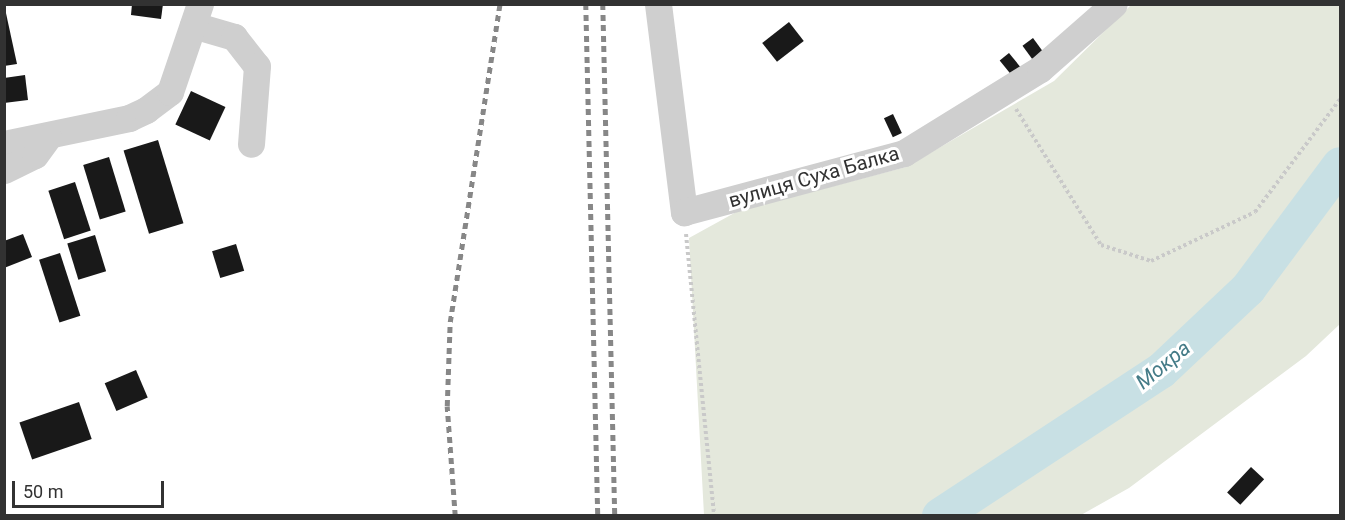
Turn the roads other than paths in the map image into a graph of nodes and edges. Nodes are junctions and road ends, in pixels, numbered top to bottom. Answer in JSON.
{"nodes":[{"id":1,"x":658,"y":4,"type":"edge"},
{"id":2,"x":1114,"y":4,"type":"edge"},
{"id":3,"x":197,"y":15,"type":"edge"},
{"id":4,"x":48,"y":137,"type":"junction"},
{"id":5,"x":4,"y":144,"type":"edge"},
{"id":6,"x":251,"y":144,"type":"dead end"},
{"id":7,"x":4,"y":170,"type":"edge"}],
"edges":[{"from":1,"to":2,"type":"street","name":"вулиця Суха Балка"},
{"from":3,"to":4,"type":"street"},
{"from":3,"to":6,"type":"street"},
{"from":4,"to":5,"type":"street"},
{"from":4,"to":7,"type":"street"}]}
